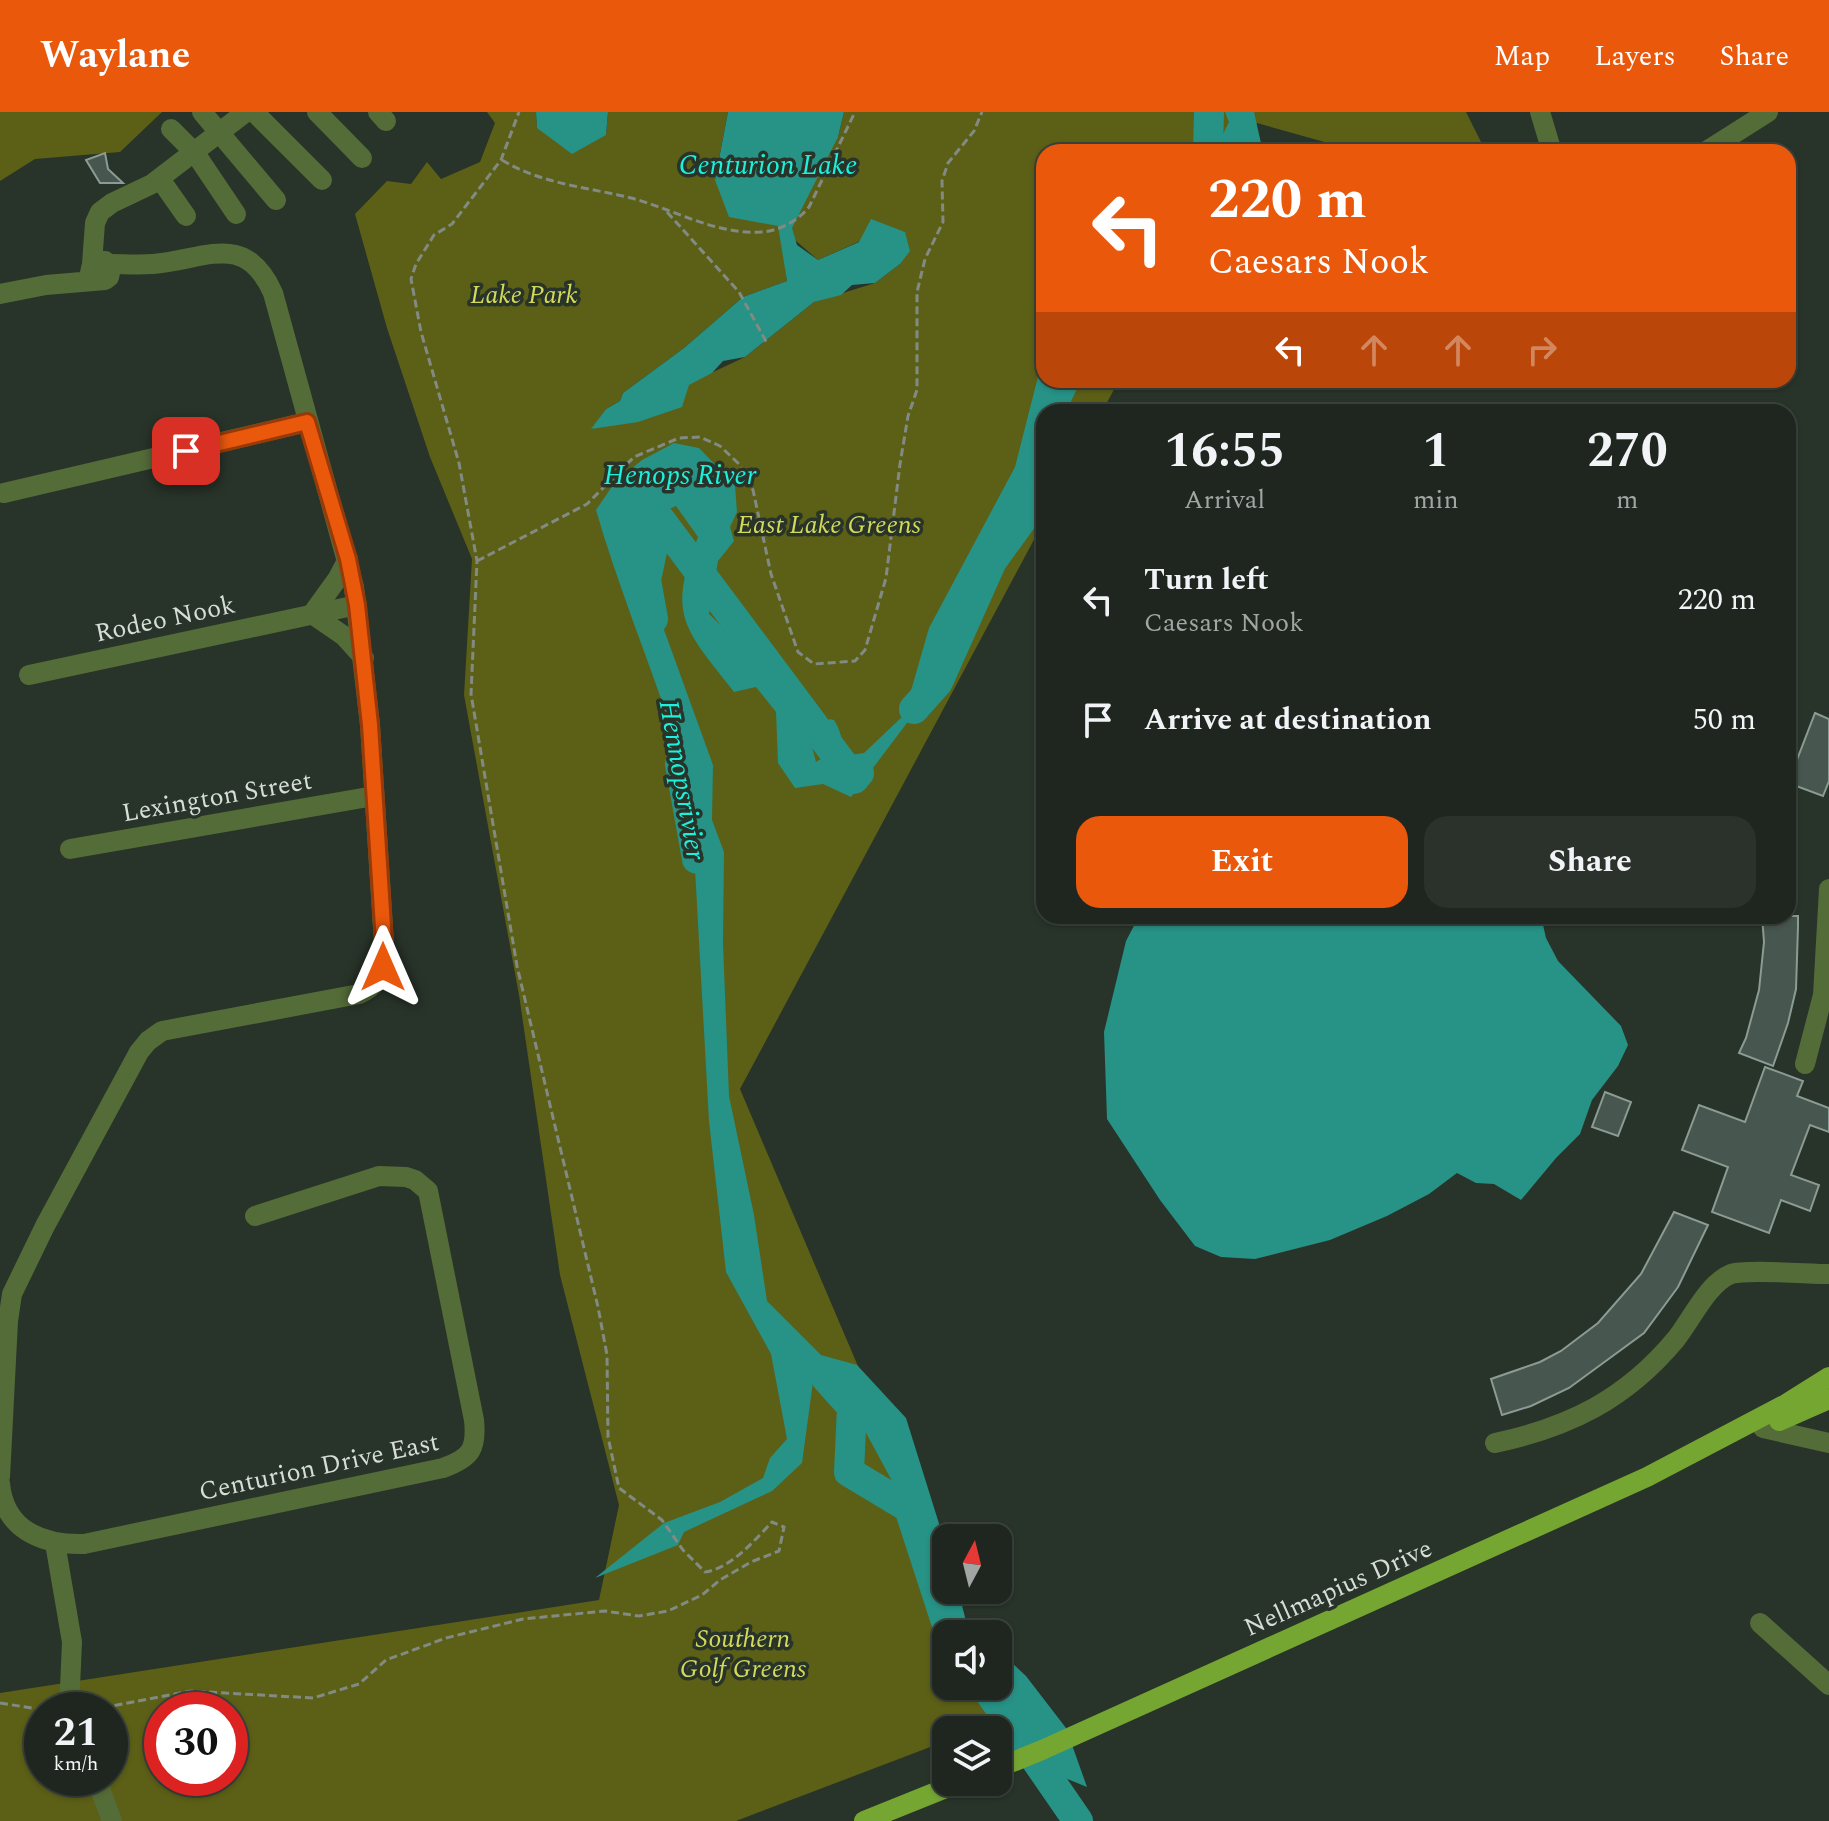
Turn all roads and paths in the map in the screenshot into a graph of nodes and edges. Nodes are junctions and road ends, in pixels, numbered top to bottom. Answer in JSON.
{"nodes":[{"id":1,"x":202,"y":112,"type":"edge"},
{"id":2,"x":246,"y":112,"type":"edge"},
{"id":3,"x":254,"y":112,"type":"edge"},
{"id":4,"x":317,"y":112,"type":"edge"},
{"id":5,"x":519,"y":112,"type":"edge"},
{"id":6,"x":855,"y":112,"type":"edge"},
{"id":7,"x":982,"y":112,"type":"edge"},
{"id":8,"x":1540,"y":112,"type":"edge"},
{"id":9,"x":1768,"y":112,"type":"edge"},
{"id":10,"x":171,"y":129,"type":"dead end"},
{"id":11,"x":220,"y":133,"type":"junction"},
{"id":12,"x":1550,"y":144,"type":"edge"},
{"id":13,"x":1718,"y":144,"type":"edge"},
{"id":14,"x":195,"y":153,"type":"junction"},
{"id":15,"x":362,"y":158,"type":"dead end"},
{"id":16,"x":501,"y":160,"type":"junction"},
{"id":17,"x":160,"y":179,"type":"junction"},
{"id":18,"x":322,"y":180,"type":"dead end"},
{"id":19,"x":276,"y":200,"type":"dead end"},
{"id":20,"x":664,"y":209,"type":"junction"},
{"id":21,"x":236,"y":214,"type":"dead end"},
{"id":22,"x":186,"y":216,"type":"dead end"},
{"id":23,"x":100,"y":269,"type":"junction"},
{"id":24,"x":0,"y":294,"type":"edge"},
{"id":25,"x":768,"y":345,"type":"dead end"},
{"id":26,"x":307,"y":422,"type":"junction"},
{"id":27,"x":4,"y":493,"type":"dead end"},
{"id":28,"x":348,"y":559,"type":"junction"},
{"id":29,"x":477,"y":561,"type":"junction"},
{"id":30,"x":357,"y":605,"type":"junction"},
{"id":31,"x":312,"y":614,"type":"junction"},
{"id":32,"x":364,"y":658,"type":"junction"},
{"id":33,"x":29,"y":675,"type":"dead end"},
{"id":34,"x":374,"y":796,"type":"junction"},
{"id":35,"x":70,"y":849,"type":"dead end"},
{"id":36,"x":1829,"y":889,"type":"edge"},
{"id":37,"x":1826,"y":996,"type":"edge"},
{"id":38,"x":1805,"y":1064,"type":"dead end"},
{"id":39,"x":255,"y":1216,"type":"dead end"},
{"id":40,"x":1829,"y":1274,"type":"edge"},
{"id":41,"x":1829,"y":1377,"type":"edge"},
{"id":42,"x":1829,"y":1399,"type":"edge"},
{"id":43,"x":1763,"y":1428,"type":"junction"},
{"id":44,"x":1495,"y":1443,"type":"dead end"},
{"id":45,"x":1829,"y":1443,"type":"edge"},
{"id":46,"x":1697,"y":1451,"type":"junction"},
{"id":47,"x":0,"y":1480,"type":"edge"},
{"id":48,"x":55,"y":1543,"type":"junction"},
{"id":49,"x":1760,"y":1623,"type":"dead end"},
{"id":50,"x":1829,"y":1685,"type":"edge"},
{"id":51,"x":70,"y":1692,"type":"edge"},
{"id":52,"x":0,"y":1703,"type":"edge"},
{"id":53,"x":128,"y":1703,"type":"edge"},
{"id":54,"x":24,"y":1707,"type":"edge"},
{"id":55,"x":1012,"y":1762,"type":"edge"},
{"id":56,"x":932,"y":1794,"type":"edge"},
{"id":57,"x":103,"y":1796,"type":"edge"},
{"id":58,"x":112,"y":1821,"type":"edge"},
{"id":59,"x":864,"y":1821,"type":"edge"}],
"edges":[{"from":1,"to":11,"type":"street"},
{"from":2,"to":11,"type":"street"},
{"from":3,"to":18,"type":"street"},
{"from":4,"to":15,"type":"street"},
{"from":5,"to":16,"type":"path"},
{"from":6,"to":20,"type":"path"},
{"from":7,"to":29,"type":"path"},
{"from":8,"to":12,"type":"street"},
{"from":9,"to":13,"type":"street"},
{"from":10,"to":14,"type":"street"},
{"from":11,"to":14,"type":"street"},
{"from":11,"to":19,"type":"street"},
{"from":14,"to":17,"type":"street"},
{"from":14,"to":21,"type":"street"},
{"from":16,"to":20,"type":"path"},
{"from":16,"to":29,"type":"path"},
{"from":17,"to":22,"type":"street"},
{"from":17,"to":23,"type":"street"},
{"from":20,"to":25,"type":"path"},
{"from":23,"to":24,"type":"street","name":"Centurion Drive East"},
{"from":23,"to":26,"type":"street","name":"Centurion Drive East"},
{"from":26,"to":27,"type":"street"},
{"from":26,"to":28,"type":"street","name":"Centurion Drive East"},
{"from":28,"to":30,"type":"street","name":"Centurion Drive East"},
{"from":28,"to":31,"type":"street"},
{"from":29,"to":53,"type":"path"},
{"from":30,"to":31,"type":"street","name":"Rodeo Nook"},
{"from":30,"to":32,"type":"street","name":"Centurion Drive East"},
{"from":31,"to":32,"type":"street"},
{"from":31,"to":33,"type":"street","name":"Rodeo Nook"},
{"from":32,"to":34,"type":"street","name":"Centurion Drive East"},
{"from":34,"to":35,"type":"street","name":"Lexington Street"},
{"from":34,"to":47,"type":"street","name":"Centurion Drive East"},
{"from":36,"to":37,"type":"street"},
{"from":37,"to":38,"type":"street"},
{"from":39,"to":48,"type":"street","name":"Centurion Drive East"},
{"from":40,"to":44,"type":"street"},
{"from":41,"to":46,"type":"main road","name":"Nellmapius Drive"},
{"from":42,"to":43,"type":"main road","name":"Nellmapius Drive"},
{"from":43,"to":45,"type":"street"},
{"from":43,"to":46,"type":"main road","name":"Nellmapius Drive"},
{"from":46,"to":55,"type":"main road","name":"Nellmapius Drive"},
{"from":47,"to":48,"type":"street","name":"Centurion Drive East"},
{"from":48,"to":51,"type":"street"},
{"from":49,"to":50,"type":"street"},
{"from":52,"to":54,"type":"path"},
{"from":56,"to":59,"type":"main road"},
{"from":57,"to":58,"type":"street"}]}
